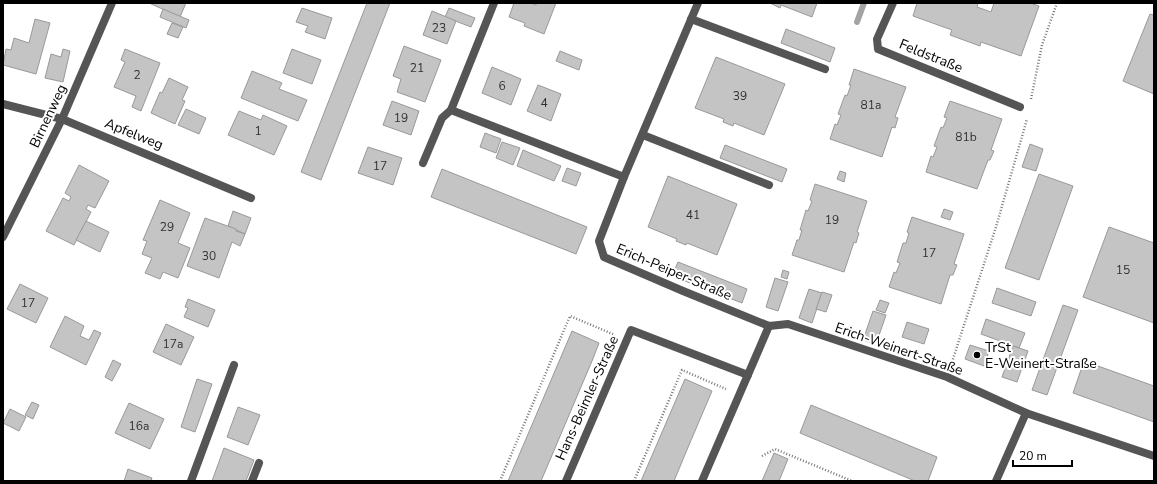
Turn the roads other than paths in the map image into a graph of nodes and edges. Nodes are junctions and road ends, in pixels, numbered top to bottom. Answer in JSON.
{"nodes":[{"id":1,"x":112,"y":3,"type":"edge"},
{"id":2,"x":494,"y":3,"type":"edge"},
{"id":3,"x":698,"y":3,"type":"edge"},
{"id":4,"x":893,"y":3,"type":"edge"},
{"id":5,"x":691,"y":19,"type":"junction"},
{"id":6,"x":825,"y":69,"type":"dead end"},
{"id":7,"x":3,"y":104,"type":"edge"},
{"id":8,"x":1020,"y":107,"type":"dead end"},
{"id":9,"x":451,"y":110,"type":"junction"},
{"id":10,"x":62,"y":119,"type":"junction"},
{"id":11,"x":643,"y":135,"type":"junction"},
{"id":12,"x":423,"y":163,"type":"dead end"},
{"id":13,"x":624,"y":177,"type":"junction"},
{"id":14,"x":769,"y":185,"type":"dead end"},
{"id":15,"x":251,"y":198,"type":"dead end"},
{"id":16,"x":3,"y":237,"type":"edge"},
{"id":17,"x":769,"y":326,"type":"junction"},
{"id":18,"x":234,"y":365,"type":"dead end"},
{"id":19,"x":748,"y":375,"type":"junction"},
{"id":20,"x":1026,"y":413,"type":"junction"},
{"id":21,"x":1154,"y":456,"type":"edge"},
{"id":22,"x":259,"y":463,"type":"dead end"},
{"id":23,"x":191,"y":481,"type":"edge"},
{"id":24,"x":252,"y":481,"type":"edge"},
{"id":25,"x":566,"y":481,"type":"edge"},
{"id":26,"x":702,"y":481,"type":"edge"},
{"id":27,"x":996,"y":481,"type":"edge"}],
"edges":[{"from":1,"to":10,"type":"street","name":"Birnenweg"},
{"from":2,"to":9,"type":"street"},
{"from":3,"to":5,"type":"street","name":"Erich-Peiper-Straße"},
{"from":4,"to":8,"type":"street","name":"Feldstraße"},
{"from":5,"to":6,"type":"street"},
{"from":5,"to":11,"type":"street","name":"Erich-Peiper-Straße"},
{"from":7,"to":10,"type":"street","name":"Apfelweg"},
{"from":9,"to":12,"type":"street"},
{"from":9,"to":13,"type":"street"},
{"from":10,"to":15,"type":"street","name":"Apfelweg"},
{"from":10,"to":16,"type":"street","name":"Birnenweg"},
{"from":11,"to":13,"type":"street","name":"Erich-Peiper-Straße"},
{"from":11,"to":14,"type":"street"},
{"from":13,"to":17,"type":"street","name":"Erich-Peiper-Straße"},
{"from":17,"to":19,"type":"street"},
{"from":17,"to":20,"type":"street","name":"Erich-Weinert-Straße"},
{"from":18,"to":23,"type":"street"},
{"from":19,"to":25,"type":"street","name":"Hans-Beimler-Straße"},
{"from":19,"to":26,"type":"street"},
{"from":20,"to":21,"type":"street","name":"Erich-Weinert-Straße"},
{"from":20,"to":27,"type":"street"},
{"from":22,"to":24,"type":"street"}]}
